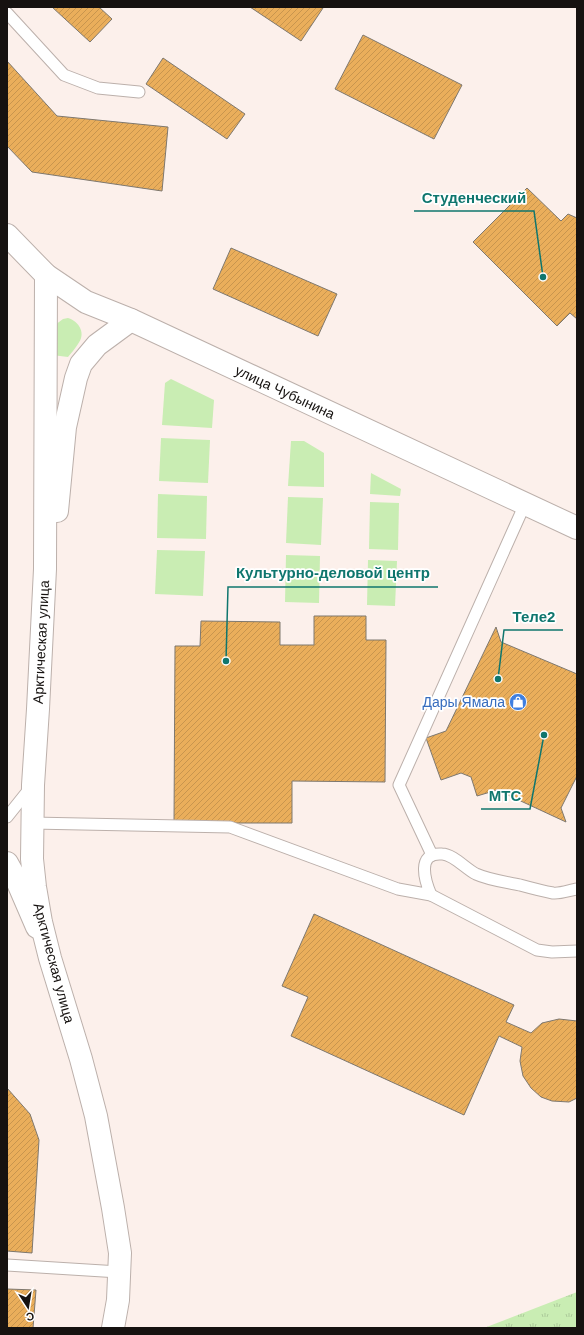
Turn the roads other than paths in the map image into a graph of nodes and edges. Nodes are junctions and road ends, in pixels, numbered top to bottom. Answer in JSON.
{"nodes":[{"id":1,"x":7,"y":13,"type":"edge"},
{"id":2,"x":139,"y":92,"type":"dead end"},
{"id":3,"x":7,"y":235,"type":"edge"},
{"id":4,"x":46,"y":275,"type":"junction"},
{"id":5,"x":131,"y":320,"type":"junction"},
{"id":6,"x":524,"y":504,"type":"junction"},
{"id":7,"x":577,"y":528,"type":"edge"},
{"id":8,"x":45,"y":569,"type":"junction"},
{"id":9,"x":33,"y":785,"type":"junction"},
{"id":10,"x":7,"y":817,"type":"edge"},
{"id":11,"x":32,"y":823,"type":"junction"},
{"id":12,"x":432,"y":855,"type":"junction"},
{"id":13,"x":7,"y":864,"type":"edge"},
{"id":14,"x":577,"y":889,"type":"edge"},
{"id":15,"x":431,"y":895,"type":"junction"},
{"id":16,"x":577,"y":953,"type":"edge"},
{"id":17,"x":50,"y":958,"type":"junction"},
{"id":18,"x":7,"y":1265,"type":"edge"},
{"id":19,"x":119,"y":1272,"type":"junction"},
{"id":20,"x":113,"y":1328,"type":"edge"}],
"edges":[{"from":1,"to":2,"type":"lane"},
{"from":3,"to":4,"type":"street","name":"улица Чубынина"},
{"from":4,"to":5,"type":"street","name":"улица Чубынина"},
{"from":4,"to":8,"type":"street","name":"Арктическая улица"},
{"from":5,"to":6,"type":"street","name":"улица Чубынина"},
{"from":5,"to":8,"type":"street","name":"Арктическая улица"},
{"from":6,"to":7,"type":"street","name":"улица Чубынина"},
{"from":6,"to":12,"type":"lane"},
{"from":8,"to":9,"type":"street","name":"Арктическая улица"},
{"from":9,"to":10,"type":"lane"},
{"from":9,"to":11,"type":"street","name":"Арктическая улица"},
{"from":11,"to":15,"type":"lane"},
{"from":11,"to":17,"type":"street","name":"Арктическая улица"},
{"from":12,"to":14,"type":"lane"},
{"from":12,"to":15,"type":"lane"},
{"from":13,"to":17,"type":"street"},
{"from":15,"to":16,"type":"lane"},
{"from":17,"to":19,"type":"street","name":"Арктическая улица"},
{"from":18,"to":19,"type":"lane"},
{"from":19,"to":20,"type":"street","name":"Арктическая улица"}]}
